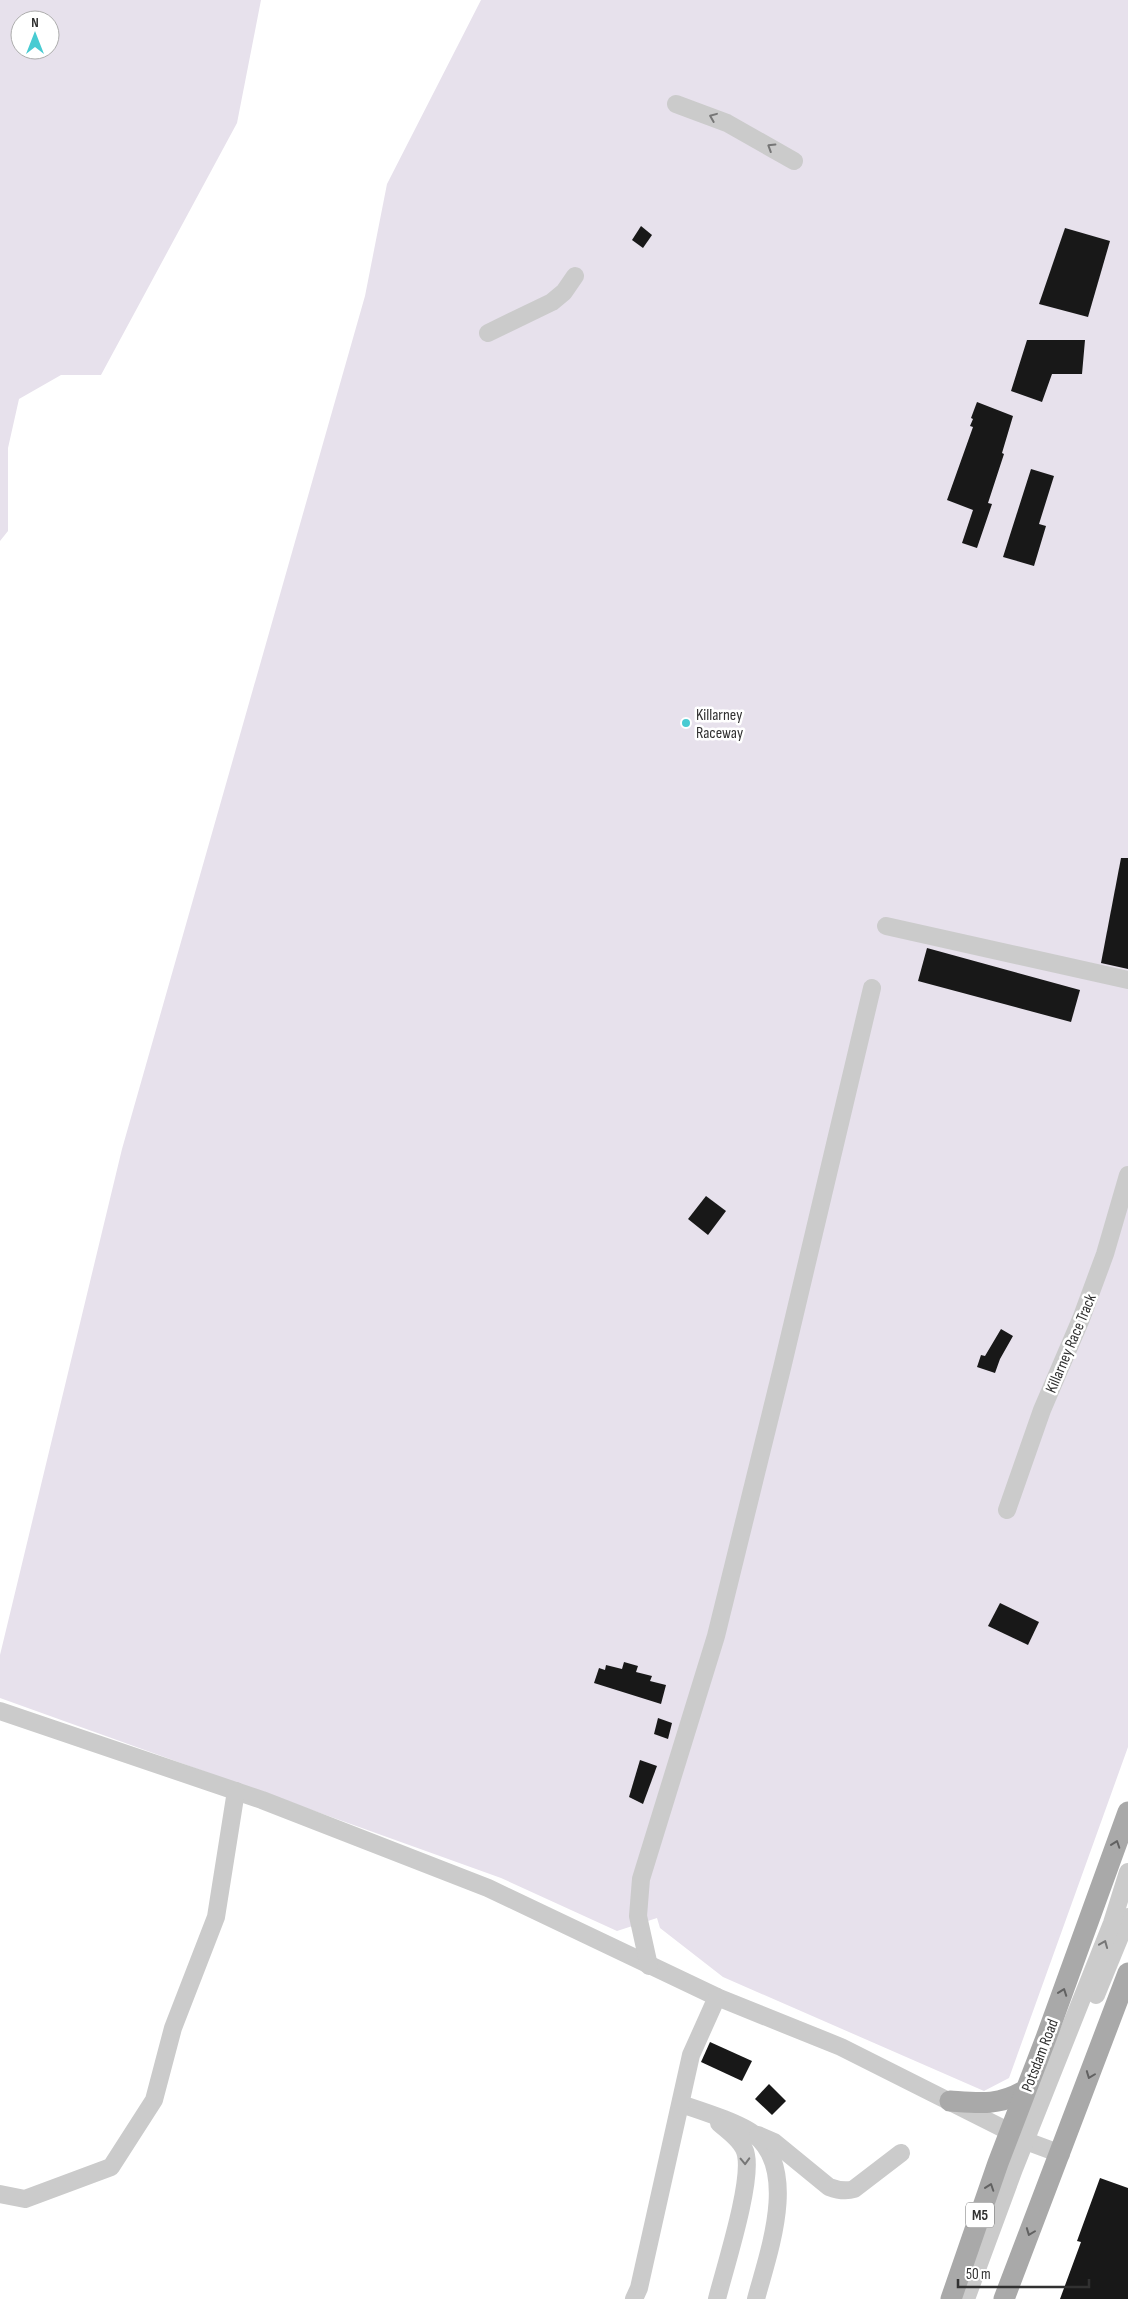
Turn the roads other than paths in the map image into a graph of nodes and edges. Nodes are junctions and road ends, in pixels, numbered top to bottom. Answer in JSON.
{"nodes":[{"id":1,"x":676,"y":104,"type":"dead end"},
{"id":2,"x":794,"y":161,"type":"dead end"},
{"id":3,"x":575,"y":276,"type":"dead end"},
{"id":4,"x":488,"y":333,"type":"dead end"},
{"id":5,"x":886,"y":926,"type":"dead end"},
{"id":6,"x":1128,"y":980,"type":"edge"},
{"id":7,"x":872,"y":988,"type":"dead end"},
{"id":8,"x":1128,"y":1175,"type":"edge"},
{"id":9,"x":1007,"y":1510,"type":"dead end"},
{"id":10,"x":0,"y":1711,"type":"edge"},
{"id":11,"x":236,"y":1790,"type":"junction"},
{"id":12,"x":1128,"y":1812,"type":"edge"},
{"id":13,"x":1121,"y":1880,"type":"edge"},
{"id":14,"x":1128,"y":1917,"type":"edge"},
{"id":15,"x":649,"y":1966,"type":"junction"},
{"id":16,"x":1128,"y":1973,"type":"edge"},
{"id":17,"x":717,"y":1997,"type":"junction"},
{"id":18,"x":1024,"y":2090,"type":"junction"},
{"id":19,"x":950,"y":2101,"type":"junction"},
{"id":20,"x":681,"y":2104,"type":"junction"},
{"id":21,"x":705,"y":2112,"type":"junction"},
{"id":22,"x":753,"y":2133,"type":"junction"},
{"id":23,"x":1023,"y":2138,"type":"junction"},
{"id":24,"x":901,"y":2153,"type":"dead end"},
{"id":25,"x":1060,"y":2154,"type":"junction"},
{"id":26,"x":0,"y":2194,"type":"edge"},
{"id":27,"x":634,"y":2299,"type":"edge"},
{"id":28,"x":717,"y":2299,"type":"edge"},
{"id":29,"x":756,"y":2299,"type":"edge"},
{"id":30,"x":951,"y":2299,"type":"edge"},
{"id":31,"x":966,"y":2299,"type":"edge"},
{"id":32,"x":974,"y":2299,"type":"edge"},
{"id":33,"x":1004,"y":2299,"type":"edge"}],
"edges":[{"from":2,"to":1,"type":"street","one_way":true},
{"from":3,"to":4,"type":"street"},
{"from":5,"to":6,"type":"street"},
{"from":7,"to":15,"type":"street"},
{"from":8,"to":9,"type":"street","name":"Killarney Race Track"},
{"from":10,"to":11,"type":"street"},
{"from":11,"to":15,"type":"street"},
{"from":11,"to":26,"type":"street"},
{"from":13,"to":12,"type":"main road","name":"Potsdam Road","number":"M5","one_way":true},
{"from":18,"to":13,"type":"main road","name":"Potsdam Road","number":"M5","one_way":true},
{"from":23,"to":13,"type":"street","one_way":true},
{"from":14,"to":23,"type":"street"},
{"from":15,"to":17,"type":"street"},
{"from":16,"to":25,"type":"main road","one_way":true},
{"from":17,"to":19,"type":"street"},
{"from":17,"to":20,"type":"street"},
{"from":18,"to":19,"type":"main road"},
{"from":18,"to":23,"type":"main road","name":"Potsdam Road","number":"M5"},
{"from":19,"to":23,"type":"street"},
{"from":20,"to":21,"type":"street"},
{"from":20,"to":27,"type":"street"},
{"from":21,"to":22,"type":"street"},
{"from":21,"to":28,"type":"street","one_way":true},
{"from":22,"to":24,"type":"street"},
{"from":22,"to":29,"type":"street"},
{"from":23,"to":25,"type":"street"},
{"from":30,"to":23,"type":"main road","name":"Potsdam Road","number":"M5","one_way":true},
{"from":23,"to":31,"type":"street"},
{"from":23,"to":32,"type":"street"},
{"from":25,"to":33,"type":"main road","one_way":true}]}
